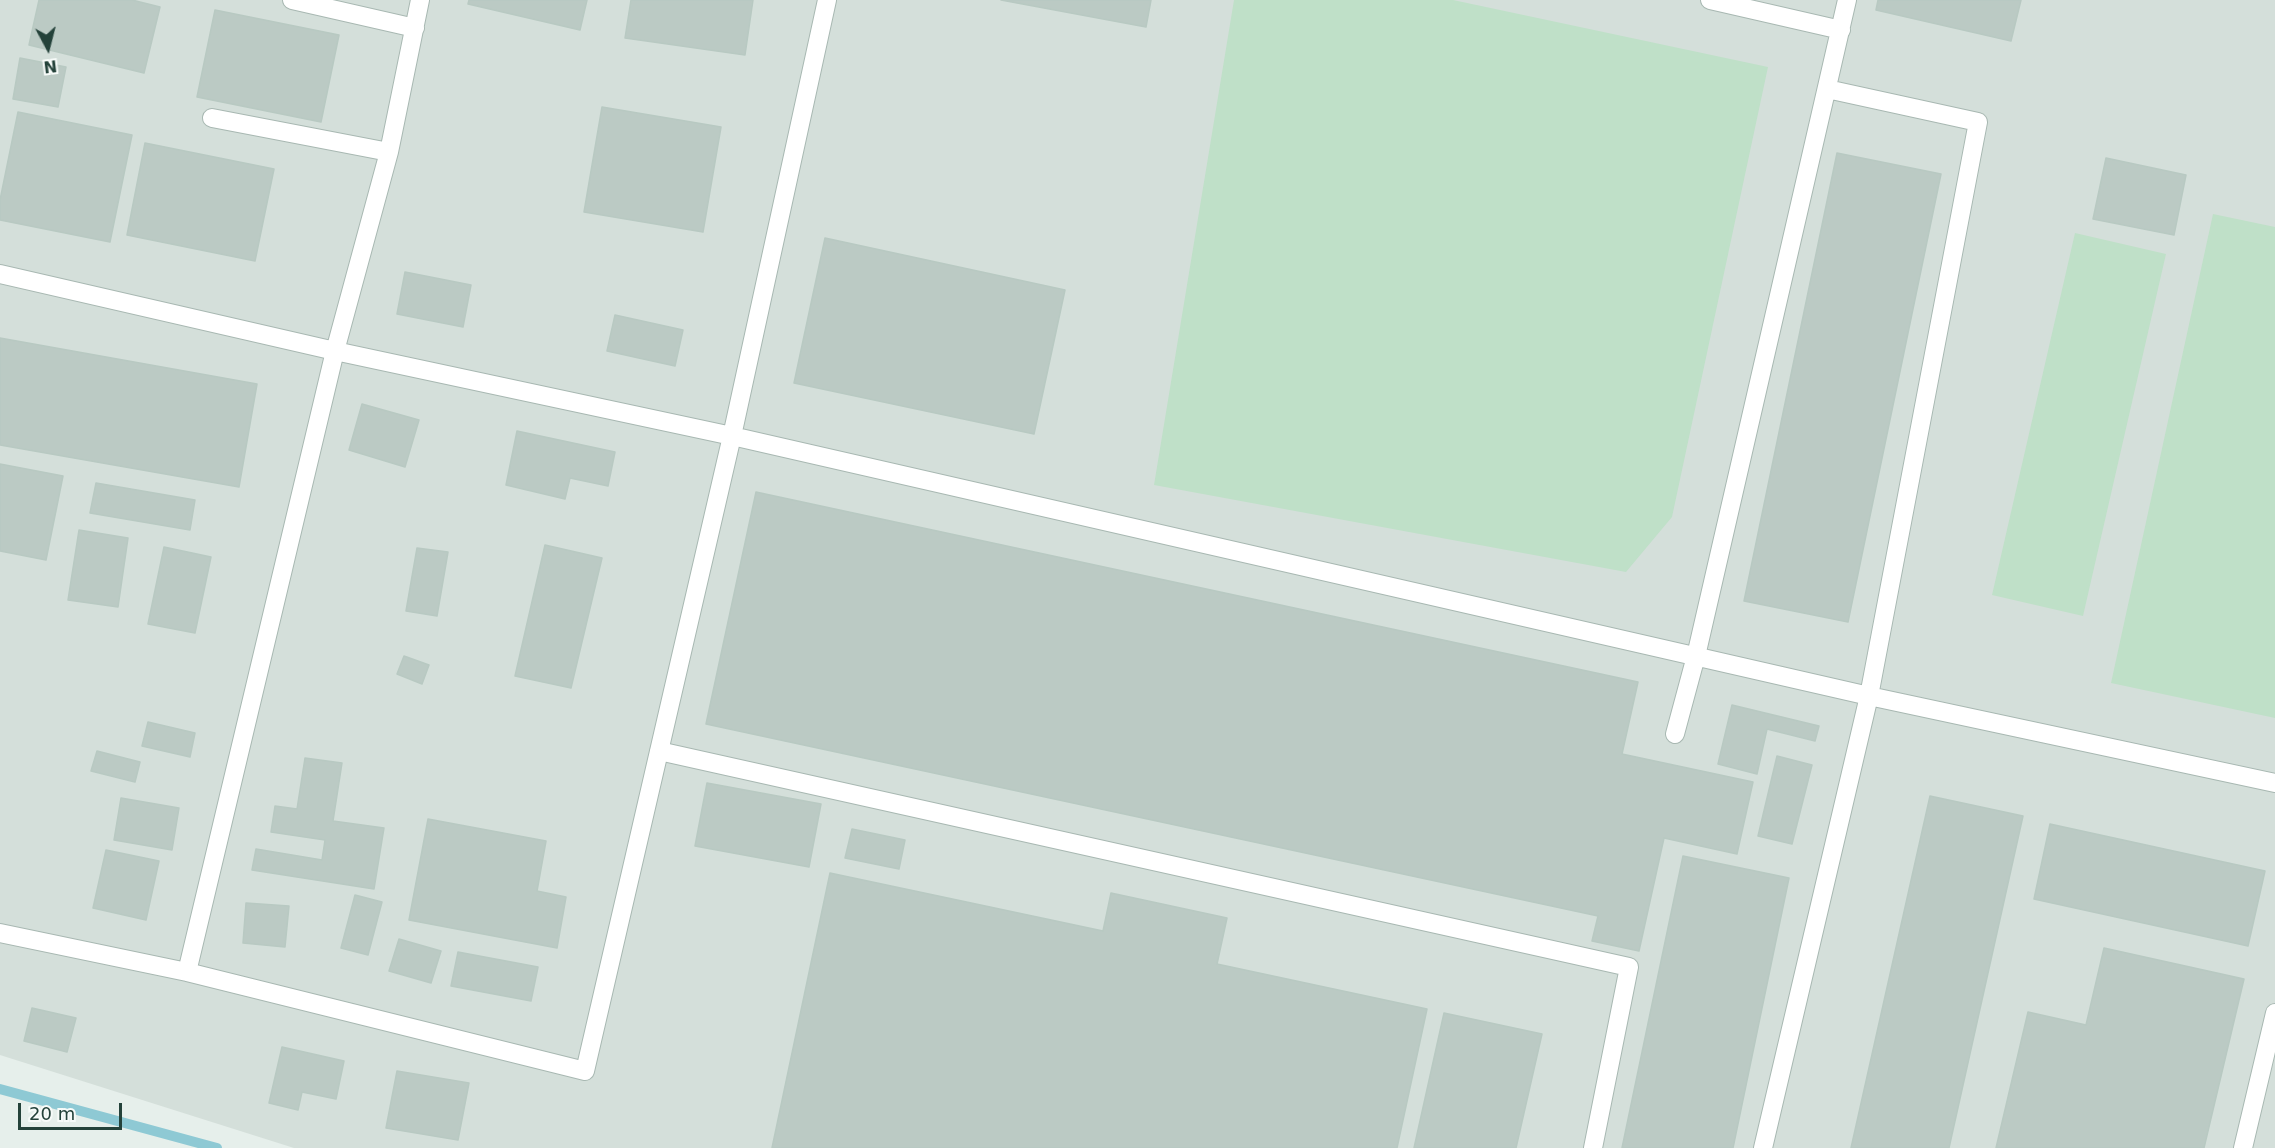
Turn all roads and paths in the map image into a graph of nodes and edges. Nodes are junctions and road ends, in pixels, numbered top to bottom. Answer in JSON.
{"nodes":[{"id":1,"x":292,"y":0,"type":"edge"},
{"id":2,"x":420,"y":0,"type":"edge"},
{"id":3,"x":827,"y":0,"type":"edge"},
{"id":4,"x":1710,"y":0,"type":"edge"},
{"id":5,"x":1846,"y":0,"type":"edge"},
{"id":6,"x":415,"y":28,"type":"junction"},
{"id":7,"x":1841,"y":30,"type":"junction"},
{"id":8,"x":1827,"y":89,"type":"junction"},
{"id":9,"x":212,"y":118,"type":"dead end"},
{"id":10,"x":389,"y":152,"type":"junction"},
{"id":11,"x":0,"y":274,"type":"edge"},
{"id":12,"x":334,"y":351,"type":"junction"},
{"id":13,"x":732,"y":436,"type":"junction"},
{"id":14,"x":1696,"y":656,"type":"junction"},
{"id":15,"x":1869,"y":696,"type":"junction"},
{"id":16,"x":1675,"y":734,"type":"dead end"},
{"id":17,"x":659,"y":752,"type":"junction"},
{"id":18,"x":2275,"y":783,"type":"edge"},
{"id":19,"x":0,"y":933,"type":"edge"},
{"id":20,"x":187,"y":972,"type":"junction"},
{"id":21,"x":2275,"y":1013,"type":"edge"},
{"id":22,"x":1593,"y":1148,"type":"edge"},
{"id":23,"x":1763,"y":1148,"type":"edge"},
{"id":24,"x":2243,"y":1148,"type":"edge"}],
"edges":[{"from":1,"to":6,"type":"lane"},
{"from":2,"to":6,"type":"lane"},
{"from":3,"to":13,"type":"lane"},
{"from":4,"to":7,"type":"lane"},
{"from":5,"to":7,"type":"lane"},
{"from":6,"to":10,"type":"lane"},
{"from":7,"to":8,"type":"lane"},
{"from":8,"to":14,"type":"lane"},
{"from":8,"to":15,"type":"lane"},
{"from":9,"to":10,"type":"lane"},
{"from":10,"to":12,"type":"lane"},
{"from":11,"to":12,"type":"lane"},
{"from":12,"to":13,"type":"lane"},
{"from":12,"to":20,"type":"lane"},
{"from":13,"to":14,"type":"lane"},
{"from":13,"to":17,"type":"lane"},
{"from":14,"to":15,"type":"lane"},
{"from":14,"to":16,"type":"lane"},
{"from":15,"to":18,"type":"lane"},
{"from":15,"to":23,"type":"lane"},
{"from":17,"to":20,"type":"lane"},
{"from":17,"to":22,"type":"lane"},
{"from":19,"to":20,"type":"lane"},
{"from":21,"to":24,"type":"lane"}]}
